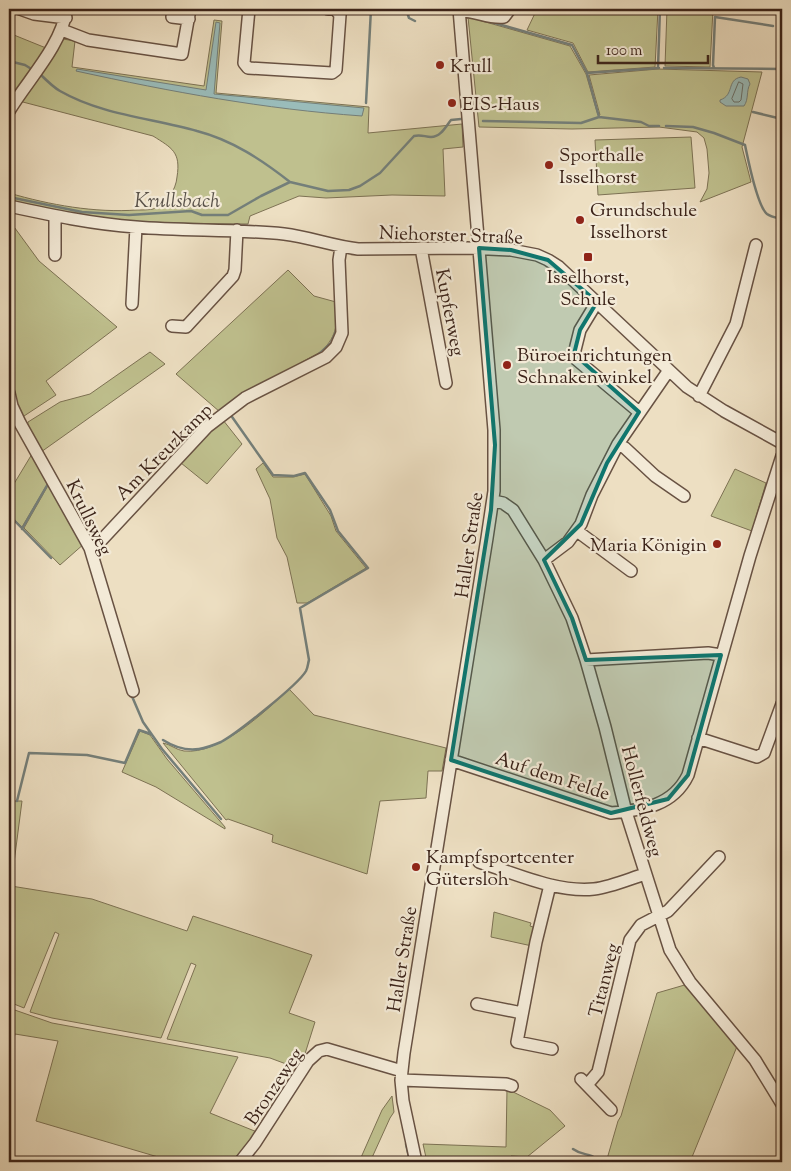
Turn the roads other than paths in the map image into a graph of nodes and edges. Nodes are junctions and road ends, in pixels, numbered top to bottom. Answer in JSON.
{"nodes":[{"id":1,"x":20,"y":9,"type":"edge"},
{"id":2,"x":173,"y":9,"type":"edge"},
{"id":3,"x":248,"y":9,"type":"edge"},
{"id":4,"x":328,"y":9,"type":"edge"},
{"id":5,"x":510,"y":9,"type":"edge"},
{"id":6,"x":459,"y":10,"type":"edge"},
{"id":7,"x":189,"y":14,"type":"edge"},
{"id":8,"x":65,"y":19,"type":"edge"},
{"id":9,"x":9,"y":112,"type":"edge"},
{"id":10,"x":9,"y":206,"type":"edge"},
{"id":11,"x":55,"y":216,"type":"junction"},
{"id":12,"x":136,"y":227,"type":"junction"},
{"id":13,"x":236,"y":230,"type":"junction"},
{"id":14,"x":756,"y":245,"type":"dead end"},
{"id":15,"x":341,"y":247,"type":"junction"},
{"id":16,"x":421,"y":248,"type":"junction"},
{"id":17,"x":479,"y":248,"type":"junction"},
{"id":18,"x":55,"y":255,"type":"dead end"},
{"id":19,"x":597,"y":302,"type":"junction"},
{"id":20,"x":132,"y":304,"type":"dead end"},
{"id":21,"x":172,"y":326,"type":"dead end"},
{"id":22,"x":669,"y":370,"type":"junction"},
{"id":23,"x":446,"y":383,"type":"dead end"},
{"id":24,"x":9,"y":393,"type":"edge"},
{"id":25,"x":700,"y":396,"type":"junction"},
{"id":26,"x":639,"y":412,"type":"junction"},
{"id":27,"x":782,"y":443,"type":"edge"},
{"id":28,"x":618,"y":444,"type":"junction"},
{"id":29,"x":782,"y":456,"type":"edge"},
{"id":30,"x":684,"y":496,"type":"dead end"},
{"id":31,"x":493,"y":501,"type":"junction"},
{"id":32,"x":577,"y":531,"type":"junction"},
{"id":33,"x":90,"y":548,"type":"junction"},
{"id":34,"x":544,"y":560,"type":"junction"},
{"id":35,"x":631,"y":571,"type":"dead end"},
{"id":36,"x":721,"y":655,"type":"junction"},
{"id":37,"x":586,"y":660,"type":"junction"},
{"id":38,"x":133,"y":692,"type":"dead end"},
{"id":39,"x":782,"y":704,"type":"edge"},
{"id":40,"x":698,"y":738,"type":"junction"},
{"id":41,"x":451,"y":760,"type":"junction"},
{"id":42,"x":626,"y":812,"type":"junction"},
{"id":43,"x":719,"y":857,"type":"dead end"},
{"id":44,"x":479,"y":862,"type":"dead end"},
{"id":45,"x":645,"y":874,"type":"junction"},
{"id":46,"x":550,"y":885,"type":"junction"},
{"id":47,"x":659,"y":916,"type":"junction"},
{"id":48,"x":478,"y":1004,"type":"dead end"},
{"id":49,"x":522,"y":1014,"type":"junction"},
{"id":50,"x":552,"y":1049,"type":"dead end"},
{"id":51,"x":402,"y":1076,"type":"junction"},
{"id":52,"x":512,"y":1086,"type":"dead end"},
{"id":53,"x":782,"y":1104,"type":"edge"},
{"id":54,"x":611,"y":1110,"type":"dead end"},
{"id":55,"x":240,"y":1162,"type":"edge"},
{"id":56,"x":416,"y":1162,"type":"edge"}],
"edges":[{"from":1,"to":8,"type":"street"},
{"from":2,"to":7,"type":"street"},
{"from":3,"to":4,"type":"street"},
{"from":5,"to":6,"type":"street","name":"Haller Straße"},
{"from":6,"to":17,"type":"street","name":"Haller Straße"},
{"from":7,"to":8,"type":"street"},
{"from":8,"to":9,"type":"street"},
{"from":10,"to":11,"type":"street","name":"Niehorster Straße"},
{"from":11,"to":12,"type":"street","name":"Niehorster Straße"},
{"from":11,"to":18,"type":"street"},
{"from":12,"to":13,"type":"street","name":"Niehorster Straße"},
{"from":12,"to":20,"type":"street"},
{"from":13,"to":15,"type":"street","name":"Niehorster Straße"},
{"from":13,"to":21,"type":"street"},
{"from":14,"to":25,"type":"street"},
{"from":15,"to":16,"type":"street","name":"Niehorster Straße"},
{"from":15,"to":33,"type":"street","name":"Am Kreuzkamp"},
{"from":16,"to":17,"type":"street","name":"Niehorster Straße"},
{"from":16,"to":23,"type":"street","name":"Kupferweg"},
{"from":17,"to":19,"type":"street","name":"Niehorster Straße"},
{"from":17,"to":31,"type":"street","name":"Haller Straße"},
{"from":19,"to":22,"type":"street","name":"Niehorster Straße"},
{"from":19,"to":26,"type":"street"},
{"from":22,"to":25,"type":"street","name":"Niehorster Straße"},
{"from":22,"to":26,"type":"street"},
{"from":24,"to":33,"type":"street","name":"Krullsweg"},
{"from":25,"to":27,"type":"street","name":"Niehorster Straße"},
{"from":26,"to":28,"type":"street"},
{"from":28,"to":30,"type":"street"},
{"from":28,"to":32,"type":"street"},
{"from":29,"to":36,"type":"street","name":"Auf dem Felde"},
{"from":31,"to":34,"type":"street","name":"Hollerfeldweg"},
{"from":31,"to":41,"type":"street","name":"Haller Straße"},
{"from":32,"to":34,"type":"street"},
{"from":32,"to":35,"type":"street"},
{"from":33,"to":38,"type":"street","name":"Krullsweg"},
{"from":34,"to":37,"type":"street","name":"Hollerfeldweg"},
{"from":36,"to":37,"type":"street"},
{"from":36,"to":40,"type":"street","name":"Auf dem Felde"},
{"from":37,"to":42,"type":"street","name":"Hollerfeldweg"},
{"from":39,"to":40,"type":"street"},
{"from":40,"to":42,"type":"street","name":"Auf dem Felde"},
{"from":41,"to":42,"type":"street","name":"Auf dem Felde"},
{"from":41,"to":51,"type":"street","name":"Haller Straße"},
{"from":42,"to":45,"type":"street","name":"Hollerfeldweg"},
{"from":43,"to":47,"type":"street","name":"Titanweg"},
{"from":44,"to":46,"type":"street"},
{"from":45,"to":46,"type":"street"},
{"from":45,"to":47,"type":"street","name":"Hollerfeldweg"},
{"from":46,"to":49,"type":"street"},
{"from":47,"to":53,"type":"street","name":"Hollerfeldweg"},
{"from":47,"to":54,"type":"street","name":"Titanweg"},
{"from":48,"to":49,"type":"street"},
{"from":49,"to":50,"type":"street"},
{"from":51,"to":52,"type":"street"},
{"from":51,"to":55,"type":"street","name":"Bronzeweg"},
{"from":51,"to":56,"type":"street","name":"Haller Straße"}]}
